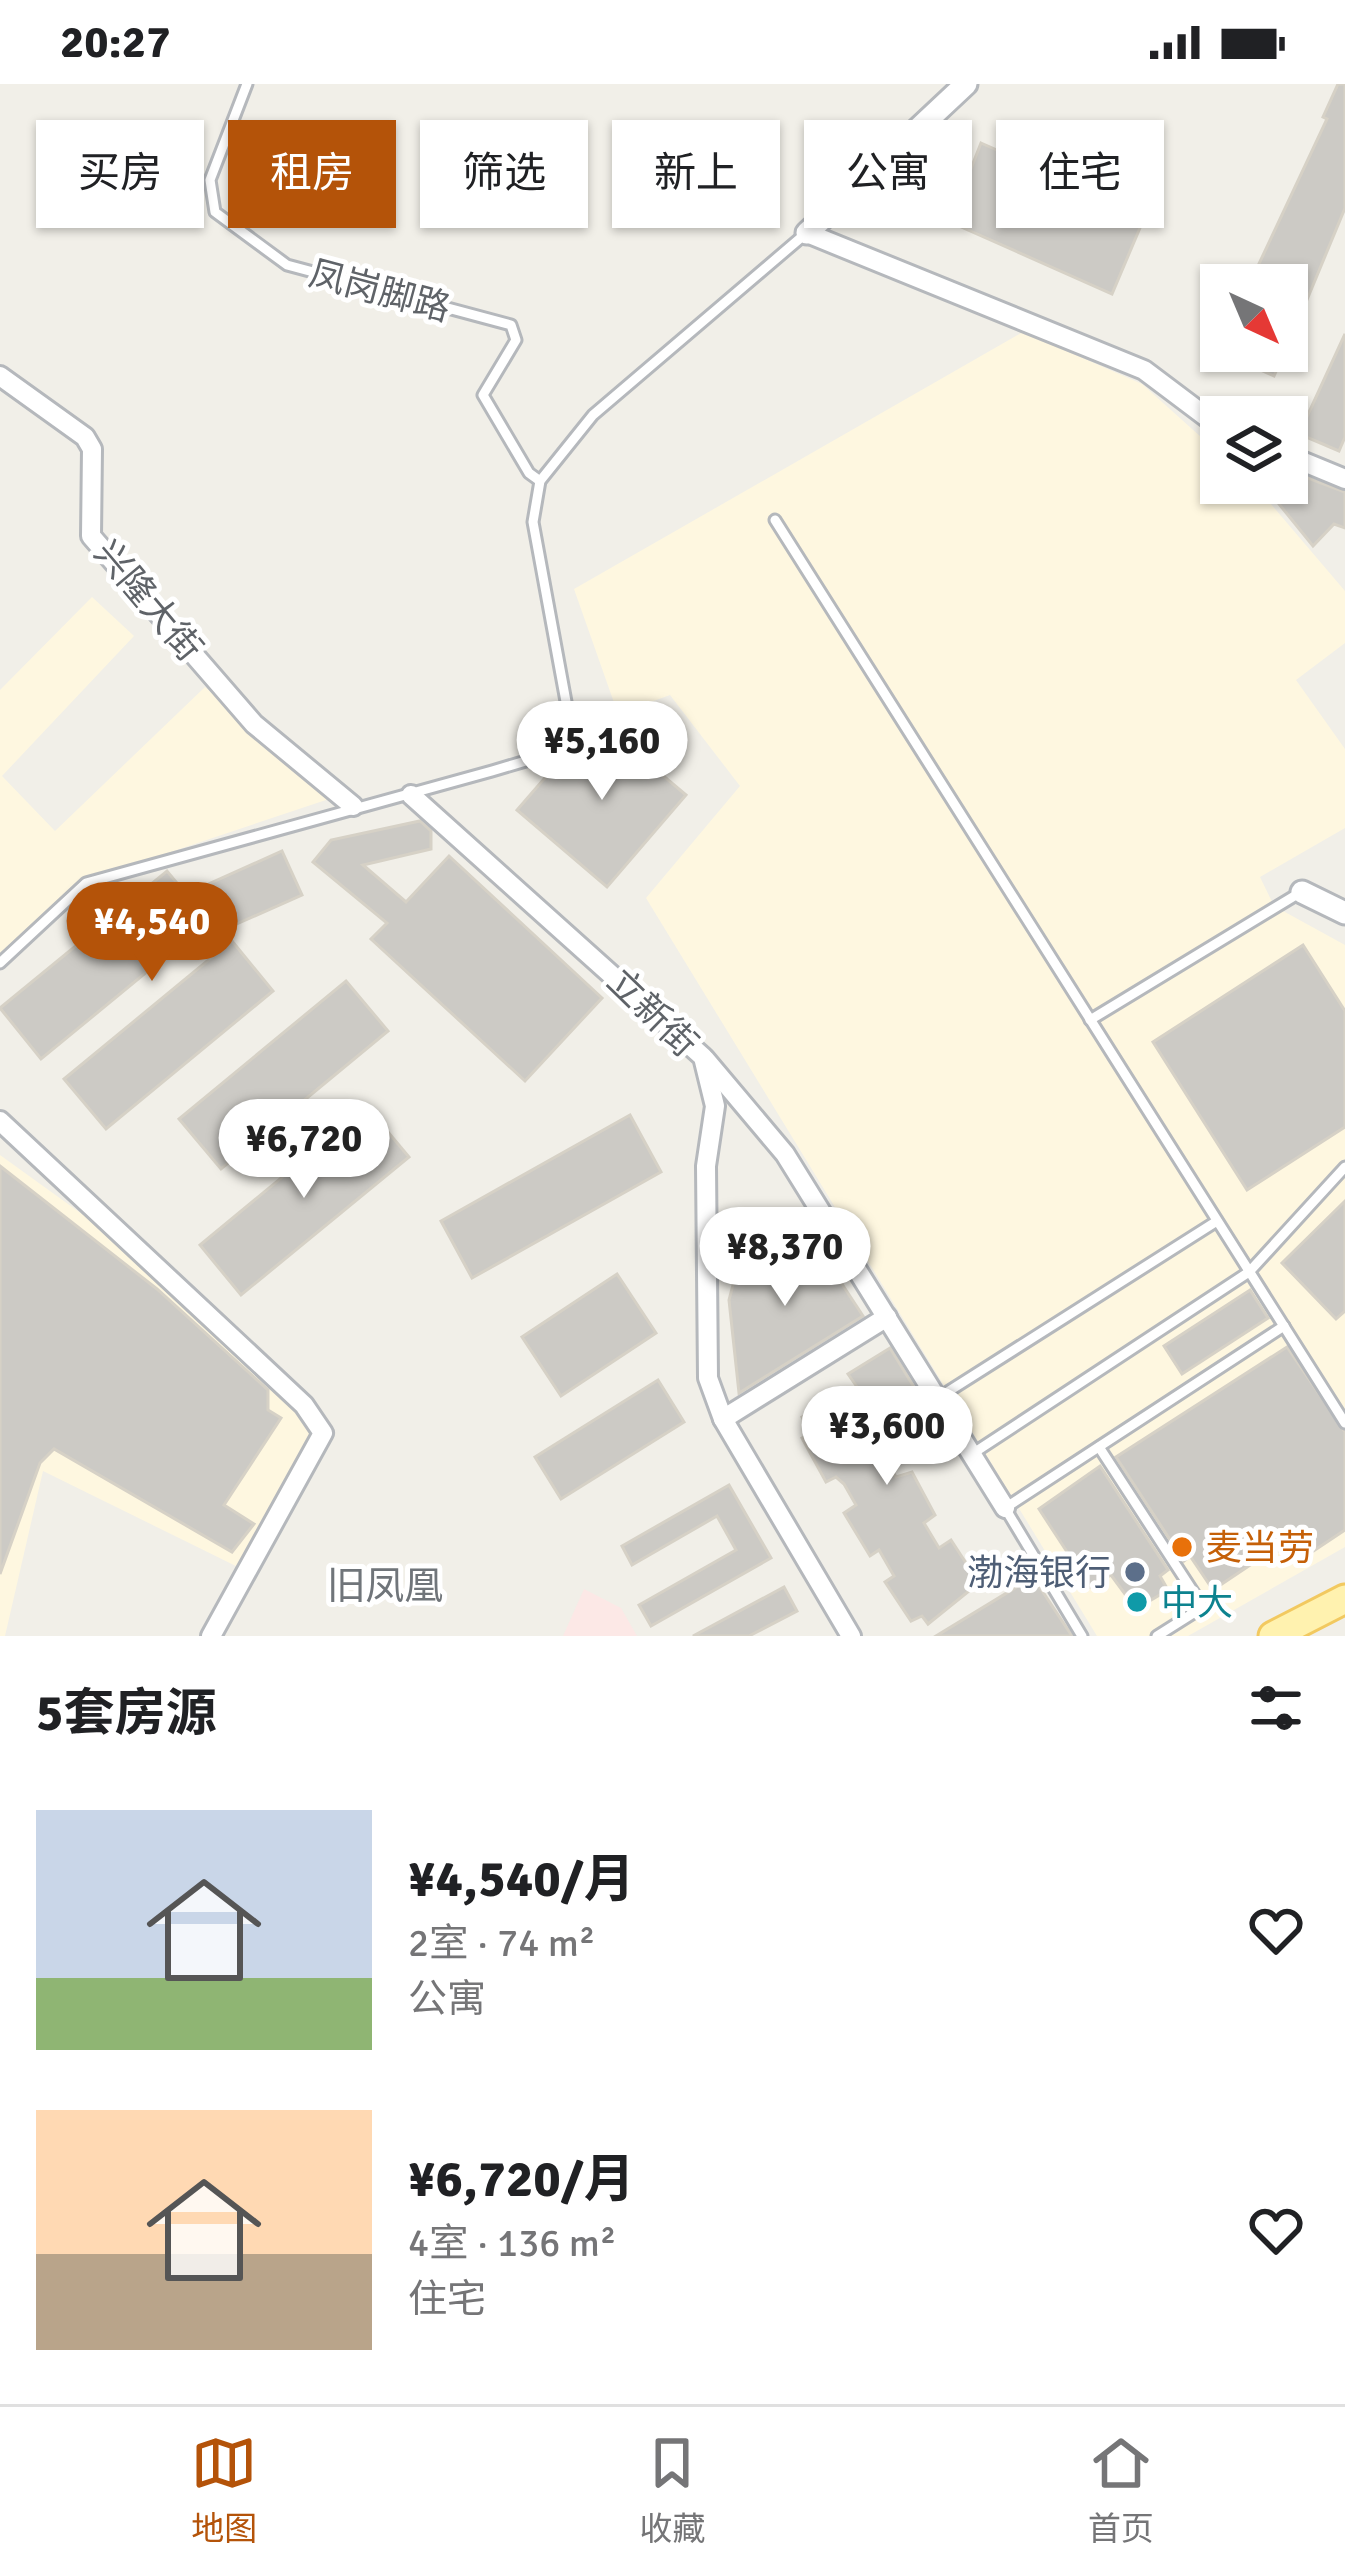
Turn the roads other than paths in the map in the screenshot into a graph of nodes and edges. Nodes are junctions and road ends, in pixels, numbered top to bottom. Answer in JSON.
{"nodes":[{"id":1,"x":247,"y":84,"type":"edge"},
{"id":2,"x":966,"y":84,"type":"edge"},
{"id":3,"x":807,"y":233,"type":"junction"},
{"id":4,"x":0,"y":376,"type":"edge"},
{"id":5,"x":1200,"y":412,"type":"edge"},
{"id":6,"x":1308,"y":464,"type":"edge"},
{"id":7,"x":1345,"y":479,"type":"edge"},
{"id":8,"x":540,"y":481,"type":"junction"},
{"id":9,"x":775,"y":520,"type":"dead end"},
{"id":10,"x":411,"y":795,"type":"junction"},
{"id":11,"x":353,"y":806,"type":"junction"},
{"id":12,"x":1302,"y":892,"type":"joint"},
{"id":13,"x":1345,"y":913,"type":"edge"},
{"id":14,"x":0,"y":963,"type":"edge"},
{"id":15,"x":1090,"y":1020,"type":"junction"},
{"id":16,"x":704,"y":1058,"type":"junction"},
{"id":17,"x":0,"y":1121,"type":"edge"},
{"id":18,"x":1345,"y":1166,"type":"edge"},
{"id":19,"x":1217,"y":1221,"type":"junction"},
{"id":20,"x":1250,"y":1272,"type":"junction"},
{"id":21,"x":887,"y":1317,"type":"junction"},
{"id":22,"x":1284,"y":1326,"type":"junction"},
{"id":23,"x":938,"y":1399,"type":"junction"},
{"id":24,"x":723,"y":1419,"type":"junction"},
{"id":25,"x":1345,"y":1423,"type":"edge"},
{"id":26,"x":1099,"y":1447,"type":"junction"},
{"id":27,"x":972,"y":1454,"type":"junction"},
{"id":28,"x":1005,"y":1508,"type":"junction"},
{"id":29,"x":1345,"y":1599,"type":"edge"},
{"id":30,"x":211,"y":1636,"type":"edge"},
{"id":31,"x":851,"y":1636,"type":"edge"},
{"id":32,"x":1082,"y":1636,"type":"edge"},
{"id":33,"x":1157,"y":1636,"type":"edge"},
{"id":34,"x":1273,"y":1636,"type":"edge"}],
"edges":[{"from":1,"to":8,"type":"lane","name":"凤岗脚路"},
{"from":2,"to":3,"type":"street"},
{"from":3,"to":5,"type":"street"},
{"from":3,"to":8,"type":"lane"},
{"from":4,"to":11,"type":"street","name":"兴隆大街"},
{"from":6,"to":7,"type":"street"},
{"from":8,"to":10,"type":"lane"},
{"from":9,"to":15,"type":"lane"},
{"from":10,"to":11,"type":"lane"},
{"from":10,"to":16,"type":"street","name":"立新街"},
{"from":11,"to":14,"type":"lane"},
{"from":12,"to":13,"type":"street"},
{"from":12,"to":15,"type":"lane"},
{"from":15,"to":19,"type":"lane"},
{"from":16,"to":21,"type":"street"},
{"from":16,"to":24,"type":"street","name":"立新街"},
{"from":17,"to":30,"type":"street"},
{"from":18,"to":20,"type":"lane"},
{"from":19,"to":20,"type":"lane"},
{"from":19,"to":23,"type":"lane"},
{"from":20,"to":22,"type":"lane"},
{"from":20,"to":27,"type":"lane"},
{"from":21,"to":23,"type":"street"},
{"from":21,"to":24,"type":"street"},
{"from":22,"to":25,"type":"lane"},
{"from":22,"to":26,"type":"lane"},
{"from":23,"to":27,"type":"street"},
{"from":24,"to":31,"type":"street","name":"立新街"},
{"from":26,"to":28,"type":"lane"},
{"from":26,"to":33,"type":"lane"},
{"from":27,"to":28,"type":"street"},
{"from":28,"to":32,"type":"lane"},
{"from":29,"to":34,"type":"main road"}]}
